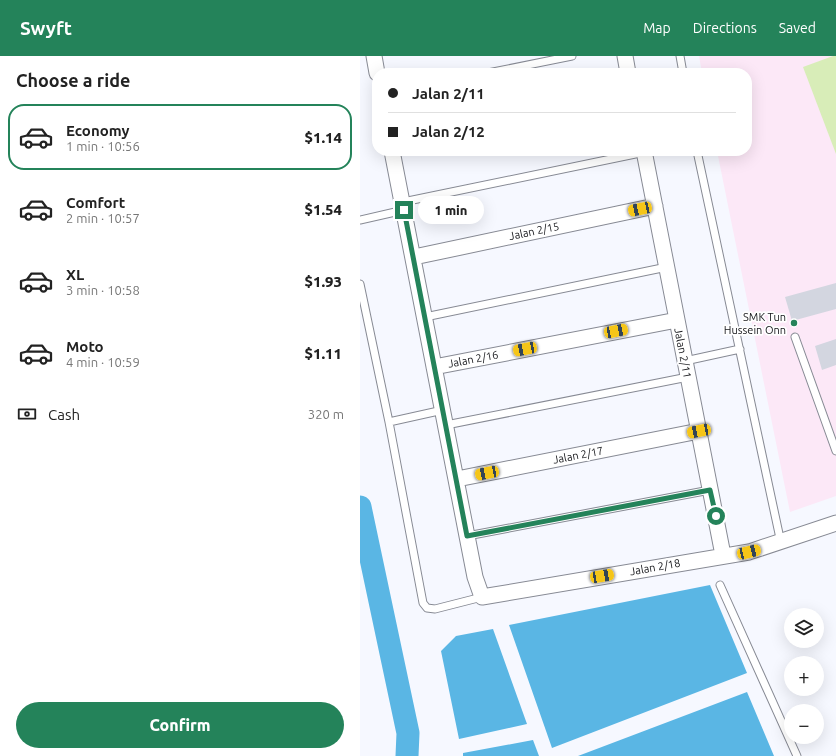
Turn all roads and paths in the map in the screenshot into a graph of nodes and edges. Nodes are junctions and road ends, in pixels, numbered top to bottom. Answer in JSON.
{"nodes":[{"id":1,"x":374,"y":56,"type":"edge"},
{"id":2,"x":572,"y":56,"type":"edge"},
{"id":3,"x":625,"y":56,"type":"edge"},
{"id":4,"x":680,"y":56,"type":"edge"},
{"id":5,"x":376,"y":68,"type":"edge"},
{"id":6,"x":513,"y":68,"type":"edge"},
{"id":7,"x":627,"y":68,"type":"edge"},
{"id":8,"x":682,"y":68,"type":"edge"},
{"id":9,"x":393,"y":156,"type":"edge"},
{"id":10,"x":628,"y":156,"type":"edge"},
{"id":11,"x":647,"y":156,"type":"edge"},
{"id":12,"x":698,"y":156,"type":"edge"},
{"id":13,"x":403,"y":206,"type":"junction"},
{"id":14,"x":654,"y":206,"type":"junction"},
{"id":15,"x":360,"y":220,"type":"edge"},
{"id":16,"x":414,"y":257,"type":"junction"},
{"id":17,"x":666,"y":267,"type":"junction"},
{"id":18,"x":360,"y":284,"type":"edge"},
{"id":19,"x":425,"y":317,"type":"junction"},
{"id":20,"x":677,"y":320,"type":"junction"},
{"id":21,"x":795,"y":337,"type":"dead end"},
{"id":22,"x":740,"y":349,"type":"junction"},
{"id":23,"x":685,"y":361,"type":"junction"},
{"id":24,"x":434,"y":367,"type":"junction"},
{"id":25,"x":688,"y":377,"type":"junction"},
{"id":26,"x":445,"y":418,"type":"junction"},
{"id":27,"x":389,"y":422,"type":"junction"},
{"id":28,"x":699,"y":431,"type":"junction"},
{"id":29,"x":836,"y":451,"type":"edge"},
{"id":30,"x":457,"y":479,"type":"junction"},
{"id":31,"x":710,"y":490,"type":"junction"},
{"id":32,"x":836,"y":523,"type":"edge"},
{"id":33,"x":467,"y":536,"type":"junction"},
{"id":34,"x":781,"y":543,"type":"junction"},
{"id":35,"x":723,"y":556,"type":"junction"},
{"id":36,"x":720,"y":585,"type":"dead end"},
{"id":37,"x":482,"y":597,"type":"junction"},
{"id":38,"x":797,"y":756,"type":"edge"}],
"edges":[{"from":1,"to":5,"type":"street"},
{"from":2,"to":6,"type":"lane"},
{"from":3,"to":7,"type":"street"},
{"from":4,"to":8,"type":"lane"},
{"from":9,"to":13,"type":"street"},
{"from":10,"to":13,"type":"lane"},
{"from":11,"to":14,"type":"street","name":"Jalan 2/11"},
{"from":12,"to":22,"type":"lane"},
{"from":13,"to":15,"type":"lane"},
{"from":13,"to":16,"type":"street"},
{"from":14,"to":16,"type":"street","name":"Jalan 2/15"},
{"from":14,"to":17,"type":"street","name":"Jalan 2/11"},
{"from":16,"to":19,"type":"street"},
{"from":17,"to":19,"type":"lane"},
{"from":17,"to":20,"type":"street","name":"Jalan 2/11"},
{"from":18,"to":27,"type":"lane"},
{"from":19,"to":24,"type":"street"},
{"from":20,"to":23,"type":"street","name":"Jalan 2/11"},
{"from":20,"to":24,"type":"street","name":"Jalan 2/16"},
{"from":21,"to":29,"type":"lane"},
{"from":22,"to":23,"type":"lane"},
{"from":22,"to":34,"type":"lane"},
{"from":23,"to":25,"type":"street","name":"Jalan 2/11"},
{"from":24,"to":26,"type":"street"},
{"from":25,"to":26,"type":"lane"},
{"from":25,"to":28,"type":"street","name":"Jalan 2/11"},
{"from":26,"to":27,"type":"lane"},
{"from":26,"to":30,"type":"street"},
{"from":27,"to":37,"type":"lane"},
{"from":28,"to":30,"type":"street","name":"Jalan 2/17"},
{"from":28,"to":31,"type":"street","name":"Jalan 2/11"},
{"from":30,"to":33,"type":"street"},
{"from":31,"to":33,"type":"lane"},
{"from":31,"to":35,"type":"street","name":"Jalan 2/11"},
{"from":32,"to":34,"type":"street","name":"Jalan 2/18"},
{"from":33,"to":37,"type":"street"},
{"from":34,"to":35,"type":"street","name":"Jalan 2/18"},
{"from":35,"to":37,"type":"street","name":"Jalan 2/18"},
{"from":36,"to":38,"type":"lane"}]}
